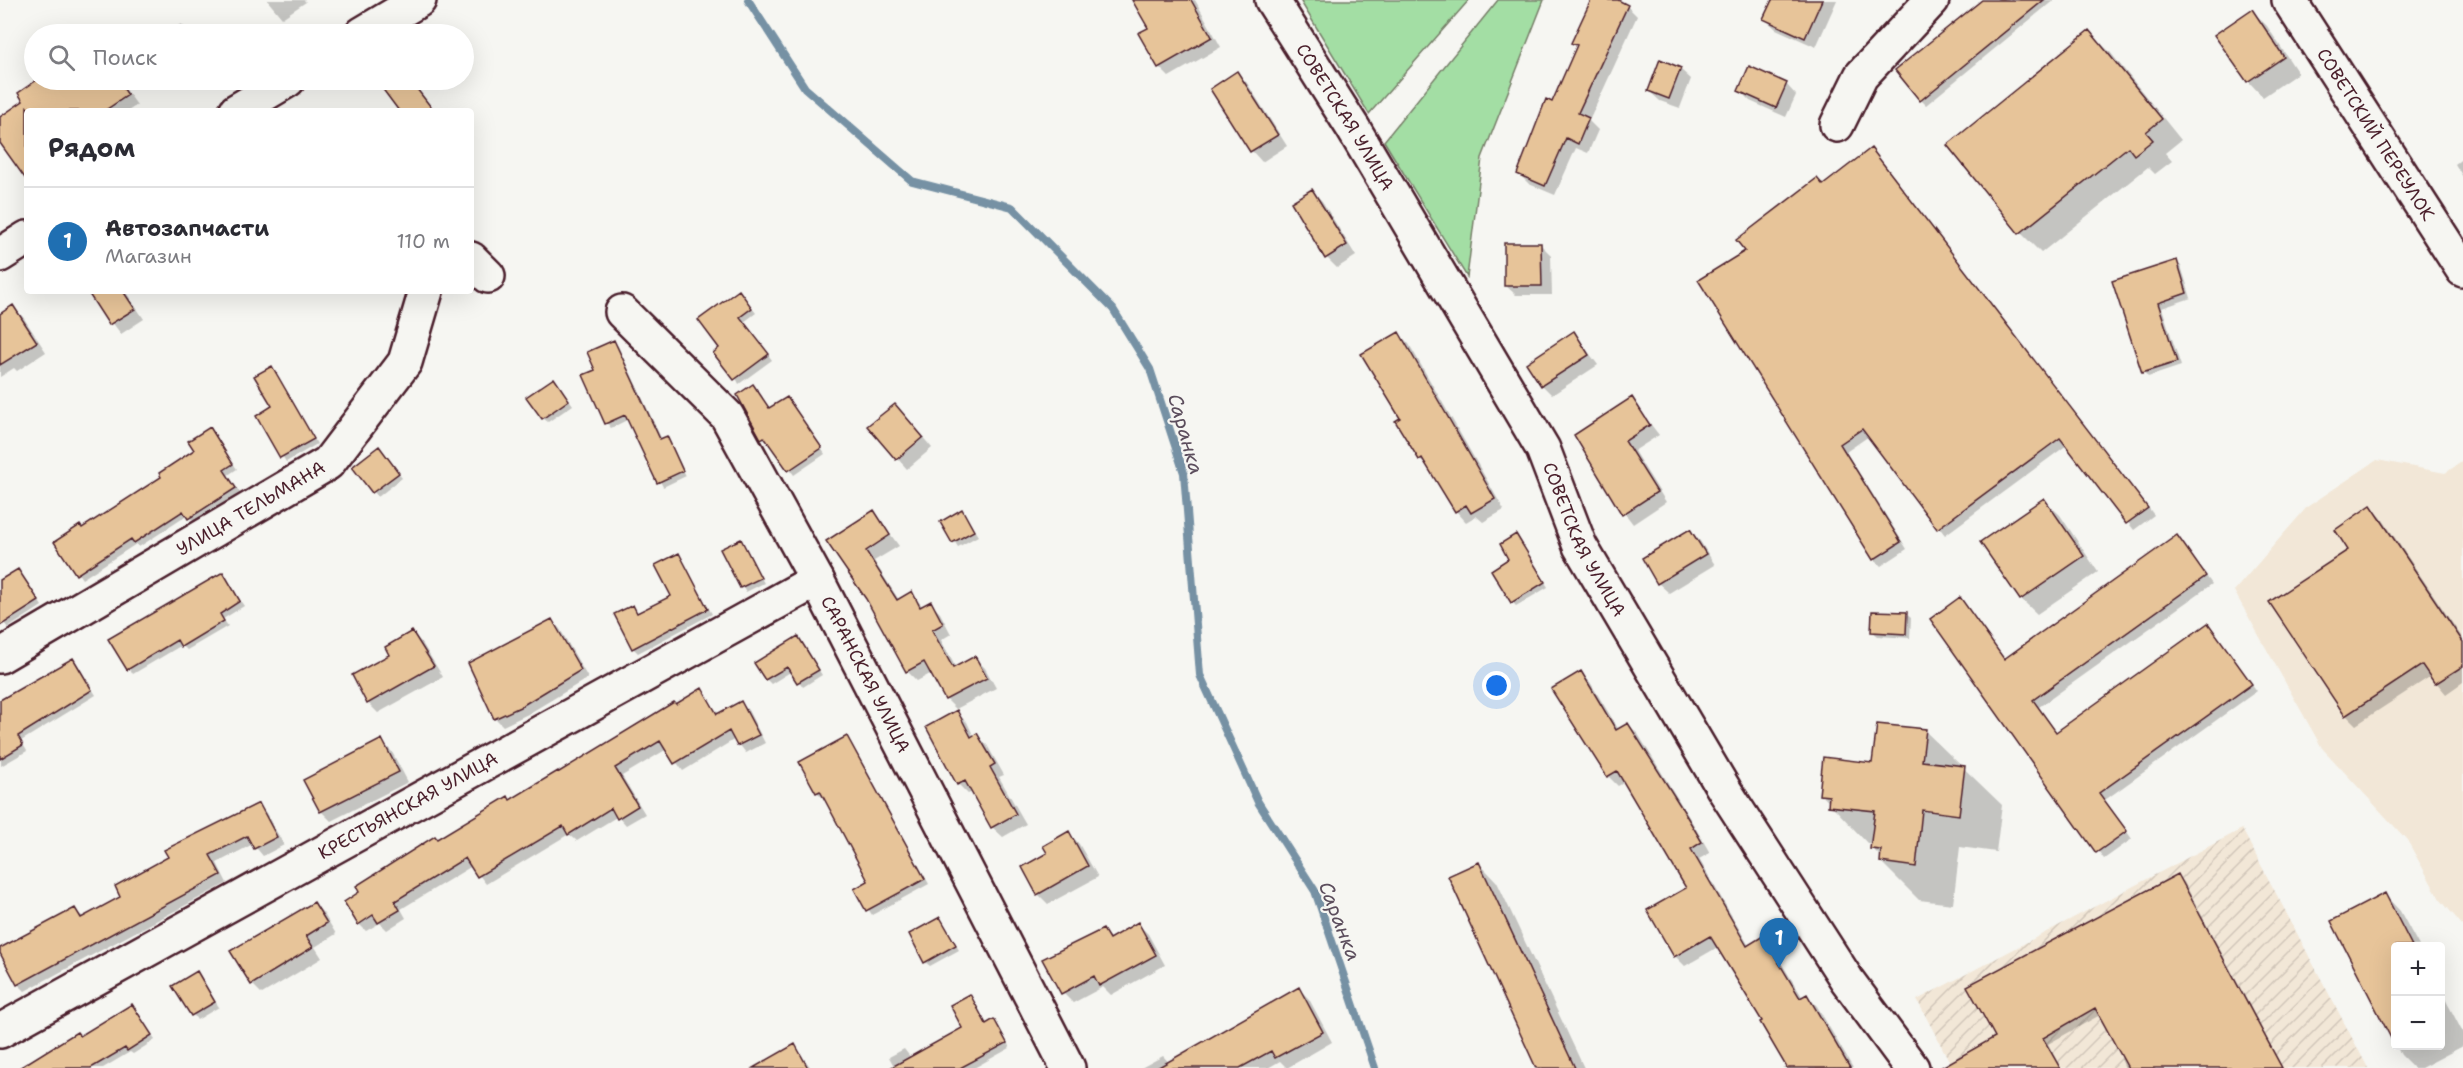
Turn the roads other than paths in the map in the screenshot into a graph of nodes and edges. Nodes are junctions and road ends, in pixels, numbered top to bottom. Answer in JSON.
{"nodes":[{"id":1,"x":419,"y":0,"type":"edge"},
{"id":2,"x":1272,"y":0,"type":"edge"},
{"id":3,"x":1932,"y":0,"type":"edge"},
{"id":4,"x":2289,"y":0,"type":"edge"},
{"id":5,"x":379,"y":24,"type":"edge"},
{"id":6,"x":271,"y":90,"type":"edge"},
{"id":7,"x":241,"y":108,"type":"edge"},
{"id":8,"x":1837,"y":125,"type":"dead end"},
{"id":9,"x":24,"y":240,"type":"edge"},
{"id":10,"x":0,"y":255,"type":"edge"},
{"id":11,"x":2463,"y":270,"type":"edge"},
{"id":12,"x":425,"y":294,"type":"edge"},
{"id":13,"x":622,"y":312,"type":"dead end"},
{"id":14,"x":817,"y":580,"type":"junction"},
{"id":15,"x":0,"y":656,"type":"edge"},
{"id":16,"x":0,"y":1031,"type":"edge"},
{"id":17,"x":1066,"y":1067,"type":"edge"},
{"id":18,"x":1912,"y":1068,"type":"edge"}],
"edges":[{"from":1,"to":5,"type":"street"},
{"from":2,"to":18,"type":"street","name":"СОВЕТСКАЯ УЛИЦА"},
{"from":3,"to":8,"type":"street"},
{"from":4,"to":11,"type":"street","name":"СОВЕТСКИЙ ПЕРЕУЛОК"},
{"from":6,"to":7,"type":"street"},
{"from":9,"to":10,"type":"street"},
{"from":12,"to":15,"type":"street","name":"УЛИЦА ТЕЛЬМАНА"},
{"from":13,"to":14,"type":"street","name":"САРАНСКАЯ УЛИЦА"},
{"from":14,"to":16,"type":"street","name":"КРЕСТЬЯНСКАЯ УЛИЦА"},
{"from":14,"to":17,"type":"street","name":"САРАНСКАЯ УЛИЦА"}]}
